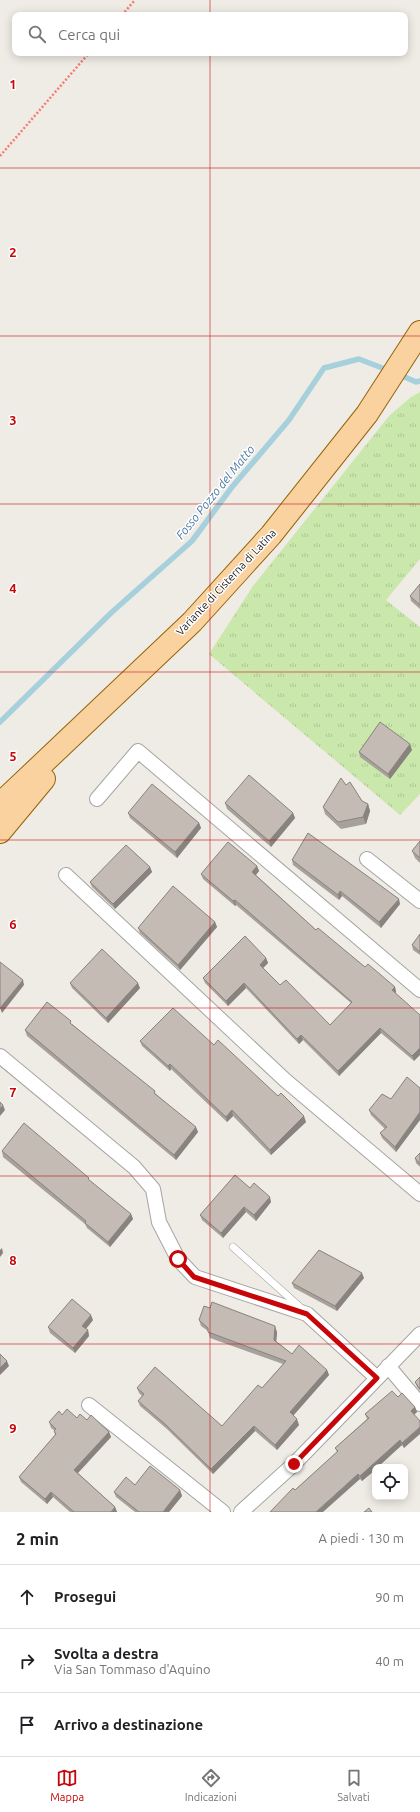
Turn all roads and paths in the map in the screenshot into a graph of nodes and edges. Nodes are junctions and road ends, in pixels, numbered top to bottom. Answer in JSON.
{"nodes":[{"id":1,"x":135,"y":0,"type":"edge"},
{"id":2,"x":125,"y":12,"type":"edge"},
{"id":3,"x":86,"y":56,"type":"edge"},
{"id":4,"x":0,"y":156,"type":"edge"},
{"id":5,"x":416,"y":339,"type":"edge"},
{"id":6,"x":106,"y":704,"type":"junction"},
{"id":7,"x":0,"y":786,"type":"edge"},
{"id":8,"x":97,"y":799,"type":"dead end"},
{"id":9,"x":0,"y":804,"type":"edge"},
{"id":10,"x":0,"y":832,"type":"edge"},
{"id":11,"x":367,"y":859,"type":"dead end"},
{"id":12,"x":66,"y":875,"type":"dead end"},
{"id":13,"x":420,"y":901,"type":"edge"},
{"id":14,"x":420,"y":990,"type":"edge"},
{"id":15,"x":0,"y":1056,"type":"edge"},
{"id":16,"x":420,"y":1194,"type":"edge"},
{"id":17,"x":233,"y":1248,"type":"dead end"},
{"id":18,"x":307,"y":1314,"type":"junction"},
{"id":19,"x":420,"y":1334,"type":"edge"},
{"id":20,"x":388,"y":1366,"type":"junction"},
{"id":21,"x":377,"y":1378,"type":"junction"},
{"id":22,"x":420,"y":1404,"type":"edge"},
{"id":23,"x":89,"y":1405,"type":"dead end"},
{"id":24,"x":223,"y":1512,"type":"edge"},
{"id":25,"x":241,"y":1512,"type":"edge"}],
"edges":[{"from":1,"to":2,"type":"path"},
{"from":3,"to":4,"type":"path"},
{"from":5,"to":6,"type":"main road","name":"Variante di Cisterna di Latina"},
{"from":6,"to":7,"type":"main road"},
{"from":6,"to":9,"type":"main road","name":"Variante di Cisterna di Latina"},
{"from":6,"to":10,"type":"main road"},
{"from":8,"to":14,"type":"street"},
{"from":11,"to":13,"type":"street"},
{"from":12,"to":16,"type":"street"},
{"from":15,"to":18,"type":"street"},
{"from":17,"to":18,"type":"lane"},
{"from":18,"to":21,"type":"street"},
{"from":19,"to":20,"type":"street"},
{"from":20,"to":21,"type":"street"},
{"from":20,"to":22,"type":"street"},
{"from":21,"to":25,"type":"street"},
{"from":23,"to":24,"type":"street"}]}
